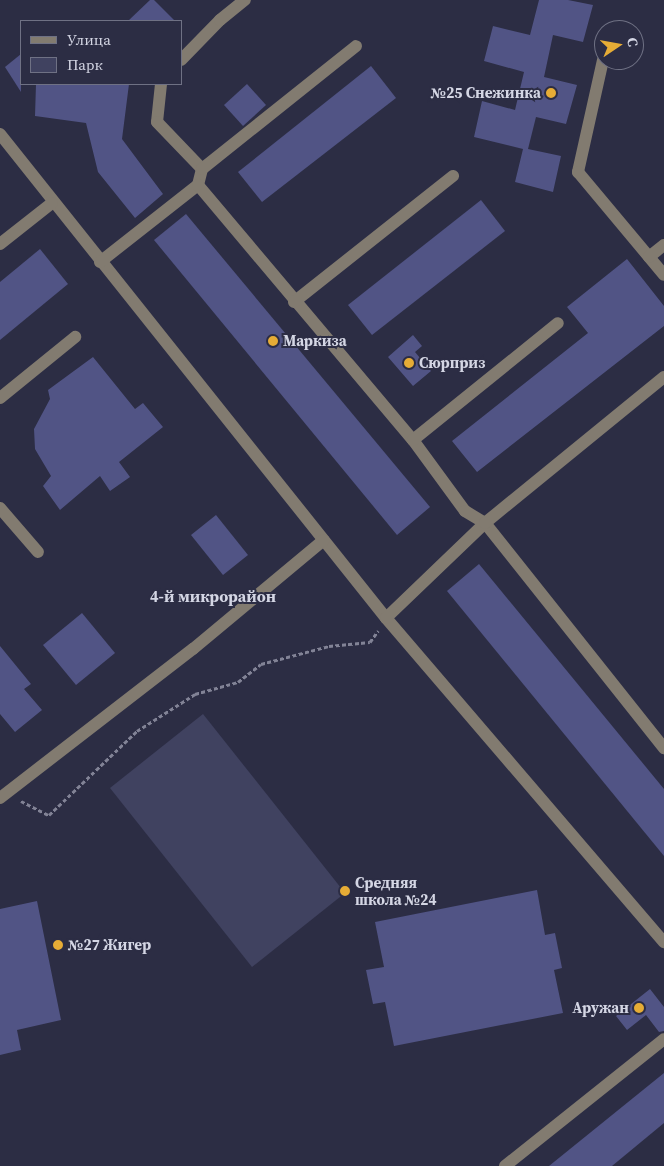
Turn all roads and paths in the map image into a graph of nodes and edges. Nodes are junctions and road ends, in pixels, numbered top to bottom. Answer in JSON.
{"nodes":[{"id":1,"x":245,"y":0,"type":"edge"},
{"id":2,"x":356,"y":46,"type":"dead end"},
{"id":3,"x":182,"y":59,"type":"edge"},
{"id":4,"x":601,"y":70,"type":"edge"},
{"id":5,"x":161,"y":85,"type":"edge"},
{"id":6,"x":0,"y":134,"type":"edge"},
{"id":7,"x":202,"y":169,"type":"junction"},
{"id":8,"x":453,"y":176,"type":"dead end"},
{"id":9,"x":198,"y":185,"type":"junction"},
{"id":10,"x":52,"y":203,"type":"junction"},
{"id":11,"x":0,"y":244,"type":"edge"},
{"id":12,"x":664,"y":245,"type":"edge"},
{"id":13,"x":649,"y":257,"type":"junction"},
{"id":14,"x":100,"y":262,"type":"junction"},
{"id":15,"x":664,"y":275,"type":"edge"},
{"id":16,"x":294,"y":302,"type":"junction"},
{"id":17,"x":558,"y":324,"type":"dead end"},
{"id":18,"x":76,"y":337,"type":"dead end"},
{"id":19,"x":664,"y":377,"type":"edge"},
{"id":20,"x":0,"y":398,"type":"edge"},
{"id":21,"x":413,"y":440,"type":"junction"},
{"id":22,"x":0,"y":508,"type":"edge"},
{"id":23,"x":485,"y":523,"type":"junction"},
{"id":24,"x":324,"y":540,"type":"junction"},
{"id":25,"x":38,"y":552,"type":"dead end"},
{"id":26,"x":386,"y":618,"type":"junction"},
{"id":27,"x":664,"y":748,"type":"edge"},
{"id":28,"x":4,"y":795,"type":"edge"},
{"id":29,"x":664,"y":942,"type":"edge"},
{"id":30,"x":664,"y":1039,"type":"edge"},
{"id":31,"x":505,"y":1166,"type":"edge"}],
"edges":[{"from":1,"to":3,"type":"street"},
{"from":2,"to":7,"type":"street"},
{"from":4,"to":13,"type":"street"},
{"from":5,"to":7,"type":"street"},
{"from":6,"to":10,"type":"street"},
{"from":7,"to":9,"type":"street"},
{"from":8,"to":16,"type":"street"},
{"from":9,"to":14,"type":"street"},
{"from":9,"to":16,"type":"street"},
{"from":10,"to":11,"type":"street"},
{"from":10,"to":14,"type":"street"},
{"from":12,"to":13,"type":"street"},
{"from":13,"to":15,"type":"street"},
{"from":14,"to":24,"type":"street"},
{"from":16,"to":21,"type":"street"},
{"from":17,"to":21,"type":"street"},
{"from":18,"to":20,"type":"street"},
{"from":19,"to":23,"type":"street"},
{"from":21,"to":23,"type":"street"},
{"from":22,"to":25,"type":"street"},
{"from":23,"to":26,"type":"street"},
{"from":23,"to":27,"type":"street"},
{"from":24,"to":26,"type":"street"},
{"from":24,"to":28,"type":"street"},
{"from":26,"to":28,"type":"path"},
{"from":26,"to":29,"type":"street"},
{"from":30,"to":31,"type":"street"}]}
